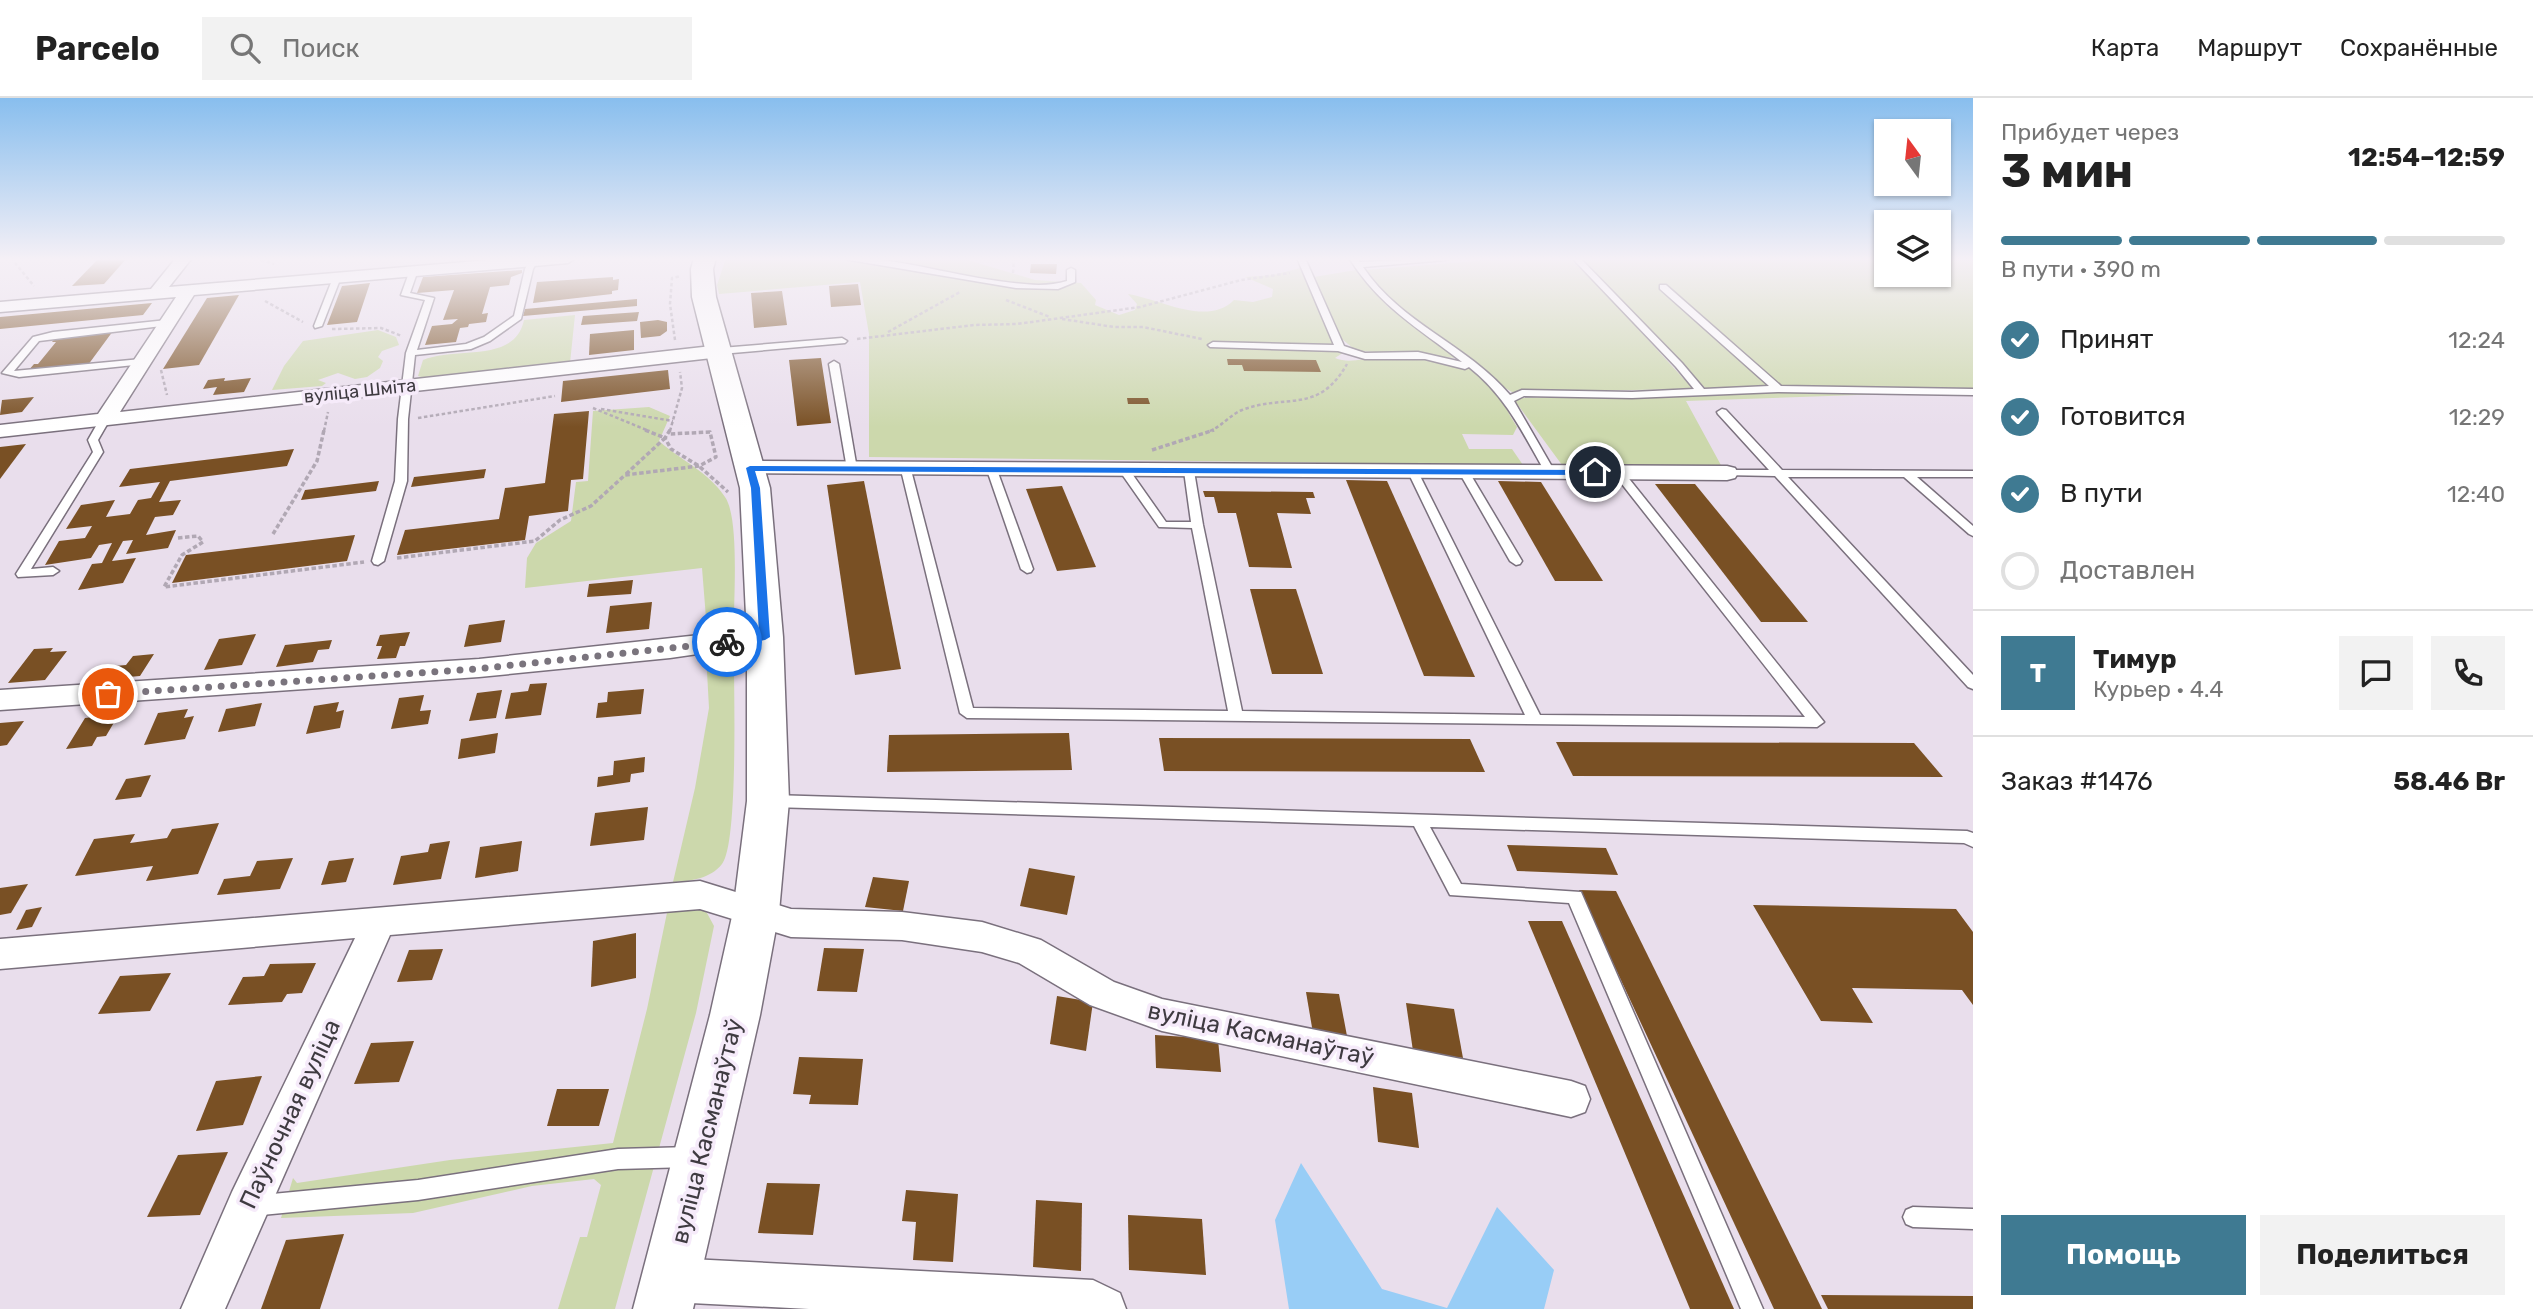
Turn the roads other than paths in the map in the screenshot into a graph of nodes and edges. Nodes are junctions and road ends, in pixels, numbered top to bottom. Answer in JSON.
{"nodes":[{"id":1,"x":173,"y":315,"type":"edge"},
{"id":2,"x":322,"y":315,"type":"edge"},
{"id":3,"x":425,"y":315,"type":"edge"},
{"id":4,"x":519,"y":315,"type":"edge"},
{"id":5,"x":710,"y":315,"type":"edge"},
{"id":6,"x":1326,"y":315,"type":"edge"},
{"id":7,"x":1403,"y":315,"type":"edge"},
{"id":8,"x":1630,"y":315,"type":"edge"},
{"id":9,"x":1694,"y":315,"type":"edge"},
{"id":10,"x":167,"y":323,"type":"junction"},
{"id":11,"x":318,"y":326,"type":"dead end"},
{"id":12,"x":842,"y":341,"type":"road end"},
{"id":13,"x":1213,"y":345,"type":"road end"},
{"id":14,"x":1340,"y":348,"type":"junction"},
{"id":15,"x":721,"y":351,"type":"junction"},
{"id":16,"x":411,"y":353,"type":"junction"},
{"id":17,"x":150,"y":361,"type":"junction"},
{"id":18,"x":834,"y":364,"type":"dead end"},
{"id":19,"x":1477,"y":369,"type":"junction"},
{"id":20,"x":408,"y":386,"type":"junction"},
{"id":21,"x":1778,"y":388,"type":"junction"},
{"id":22,"x":1701,"y":392,"type":"junction"},
{"id":23,"x":1973,"y":392,"type":"edge"},
{"id":24,"x":1508,"y":400,"type":"junction"},
{"id":25,"x":1721,"y":412,"type":"dead end"},
{"id":26,"x":104,"y":421,"type":"junction"},
{"id":27,"x":0,"y":431,"type":"edge"},
{"id":28,"x":750,"y":468,"type":"junction"},
{"id":29,"x":852,"y":469,"type":"junction"},
{"id":30,"x":906,"y":470,"type":"junction"},
{"id":31,"x":992,"y":470,"type":"junction"},
{"id":32,"x":1124,"y":470,"type":"junction"},
{"id":33,"x":1189,"y":471,"type":"junction"},
{"id":34,"x":1413,"y":472,"type":"junction"},
{"id":35,"x":1464,"y":472,"type":"junction"},
{"id":36,"x":1550,"y":472,"type":"junction"},
{"id":37,"x":1618,"y":472,"type":"junction"},
{"id":38,"x":1727,"y":473,"type":"joint"},
{"id":39,"x":1776,"y":473,"type":"junction"},
{"id":40,"x":1907,"y":474,"type":"junction"},
{"id":41,"x":1973,"y":474,"type":"edge"},
{"id":42,"x":1197,"y":525,"type":"junction"},
{"id":43,"x":1973,"y":532,"type":"edge"},
{"id":44,"x":378,"y":561,"type":"road end"},
{"id":45,"x":1516,"y":561,"type":"dead end"},
{"id":46,"x":1027,"y":569,"type":"dead end"},
{"id":47,"x":53,"y":571,"type":"dead end"},
{"id":48,"x":765,"y":637,"type":"junction"},
{"id":49,"x":1973,"y":684,"type":"edge"},
{"id":50,"x":0,"y":700,"type":"edge"},
{"id":51,"x":1236,"y":716,"type":"junction"},
{"id":52,"x":1535,"y":720,"type":"junction"},
{"id":53,"x":768,"y":801,"type":"junction"},
{"id":54,"x":1418,"y":820,"type":"junction"},
{"id":55,"x":1973,"y":841,"type":"edge"},
{"id":56,"x":756,"y":912,"type":"junction"},
{"id":57,"x":380,"y":921,"type":"junction"},
{"id":58,"x":0,"y":954,"type":"edge"},
{"id":59,"x":1571,"y":1099,"type":"dead end"},
{"id":60,"x":702,"y":1157,"type":"junction"},
{"id":61,"x":247,"y":1207,"type":"junction"},
{"id":62,"x":1913,"y":1217,"type":"dead end"},
{"id":63,"x":1973,"y":1219,"type":"edge"},
{"id":64,"x":667,"y":1295,"type":"edge"},
{"id":65,"x":203,"y":1309,"type":"edge"},
{"id":66,"x":1104,"y":1309,"type":"edge"},
{"id":67,"x":1752,"y":1309,"type":"edge"}],
"edges":[{"from":1,"to":10,"type":"street"},
{"from":2,"to":11,"type":"lane"},
{"from":3,"to":16,"type":"lane"},
{"from":4,"to":16,"type":"lane"},
{"from":5,"to":15,"type":"main road","name":"вуліца Касманаўтаў"},
{"from":6,"to":14,"type":"lane"},
{"from":7,"to":19,"type":"lane"},
{"from":8,"to":22,"type":"lane"},
{"from":9,"to":21,"type":"lane"},
{"from":10,"to":17,"type":"street"},
{"from":10,"to":17,"type":"lane"},
{"from":12,"to":15,"type":"lane"},
{"from":13,"to":14,"type":"lane"},
{"from":14,"to":19,"type":"lane"},
{"from":15,"to":20,"type":"street","name":"вуліца Шміта"},
{"from":15,"to":28,"type":"main road","name":"вуліца Касманаўтаў"},
{"from":16,"to":20,"type":"lane"},
{"from":17,"to":26,"type":"street"},
{"from":18,"to":29,"type":"lane"},
{"from":19,"to":24,"type":"lane"},
{"from":20,"to":26,"type":"street","name":"вуліца Шміта"},
{"from":20,"to":44,"type":"lane"},
{"from":21,"to":22,"type":"lane"},
{"from":21,"to":23,"type":"lane"},
{"from":22,"to":24,"type":"lane"},
{"from":24,"to":36,"type":"lane"},
{"from":25,"to":39,"type":"lane"},
{"from":26,"to":27,"type":"street","name":"вуліца Шміта"},
{"from":26,"to":47,"type":"lane"},
{"from":28,"to":29,"type":"street"},
{"from":28,"to":48,"type":"main road","name":"вуліца Касманаўтаў"},
{"from":29,"to":30,"type":"street"},
{"from":30,"to":31,"type":"street"},
{"from":30,"to":51,"type":"lane"},
{"from":31,"to":32,"type":"street"},
{"from":31,"to":46,"type":"lane"},
{"from":32,"to":33,"type":"street"},
{"from":32,"to":42,"type":"lane"},
{"from":33,"to":34,"type":"street"},
{"from":33,"to":42,"type":"lane"},
{"from":34,"to":35,"type":"street"},
{"from":34,"to":52,"type":"lane"},
{"from":35,"to":36,"type":"street"},
{"from":35,"to":45,"type":"lane"},
{"from":36,"to":37,"type":"street"},
{"from":37,"to":38,"type":"street"},
{"from":37,"to":52,"type":"lane"},
{"from":38,"to":39,"type":"lane"},
{"from":39,"to":40,"type":"lane"},
{"from":39,"to":49,"type":"lane"},
{"from":40,"to":41,"type":"lane"},
{"from":40,"to":43,"type":"lane"},
{"from":42,"to":51,"type":"lane"},
{"from":48,"to":50,"type":"street"},
{"from":48,"to":53,"type":"main road","name":"вуліца Касманаўтаў"},
{"from":51,"to":52,"type":"lane"},
{"from":53,"to":54,"type":"lane"},
{"from":53,"to":56,"type":"main road","name":"вуліца Касманаўтаў"},
{"from":54,"to":55,"type":"lane"},
{"from":54,"to":67,"type":"lane"},
{"from":56,"to":57,"type":"street"},
{"from":56,"to":59,"type":"street","name":"вуліца Касманаўтаў"},
{"from":56,"to":60,"type":"main road","name":"вуліца Касманаўтаў"},
{"from":57,"to":58,"type":"street"},
{"from":57,"to":61,"type":"street","name":"Паўночная вуліца"},
{"from":60,"to":61,"type":"lane"},
{"from":60,"to":64,"type":"main road","name":"вуліца Касманаўтаў"},
{"from":61,"to":65,"type":"street","name":"Паўночная вуліца"},
{"from":62,"to":63,"type":"lane"},
{"from":64,"to":66,"type":"street"}]}
